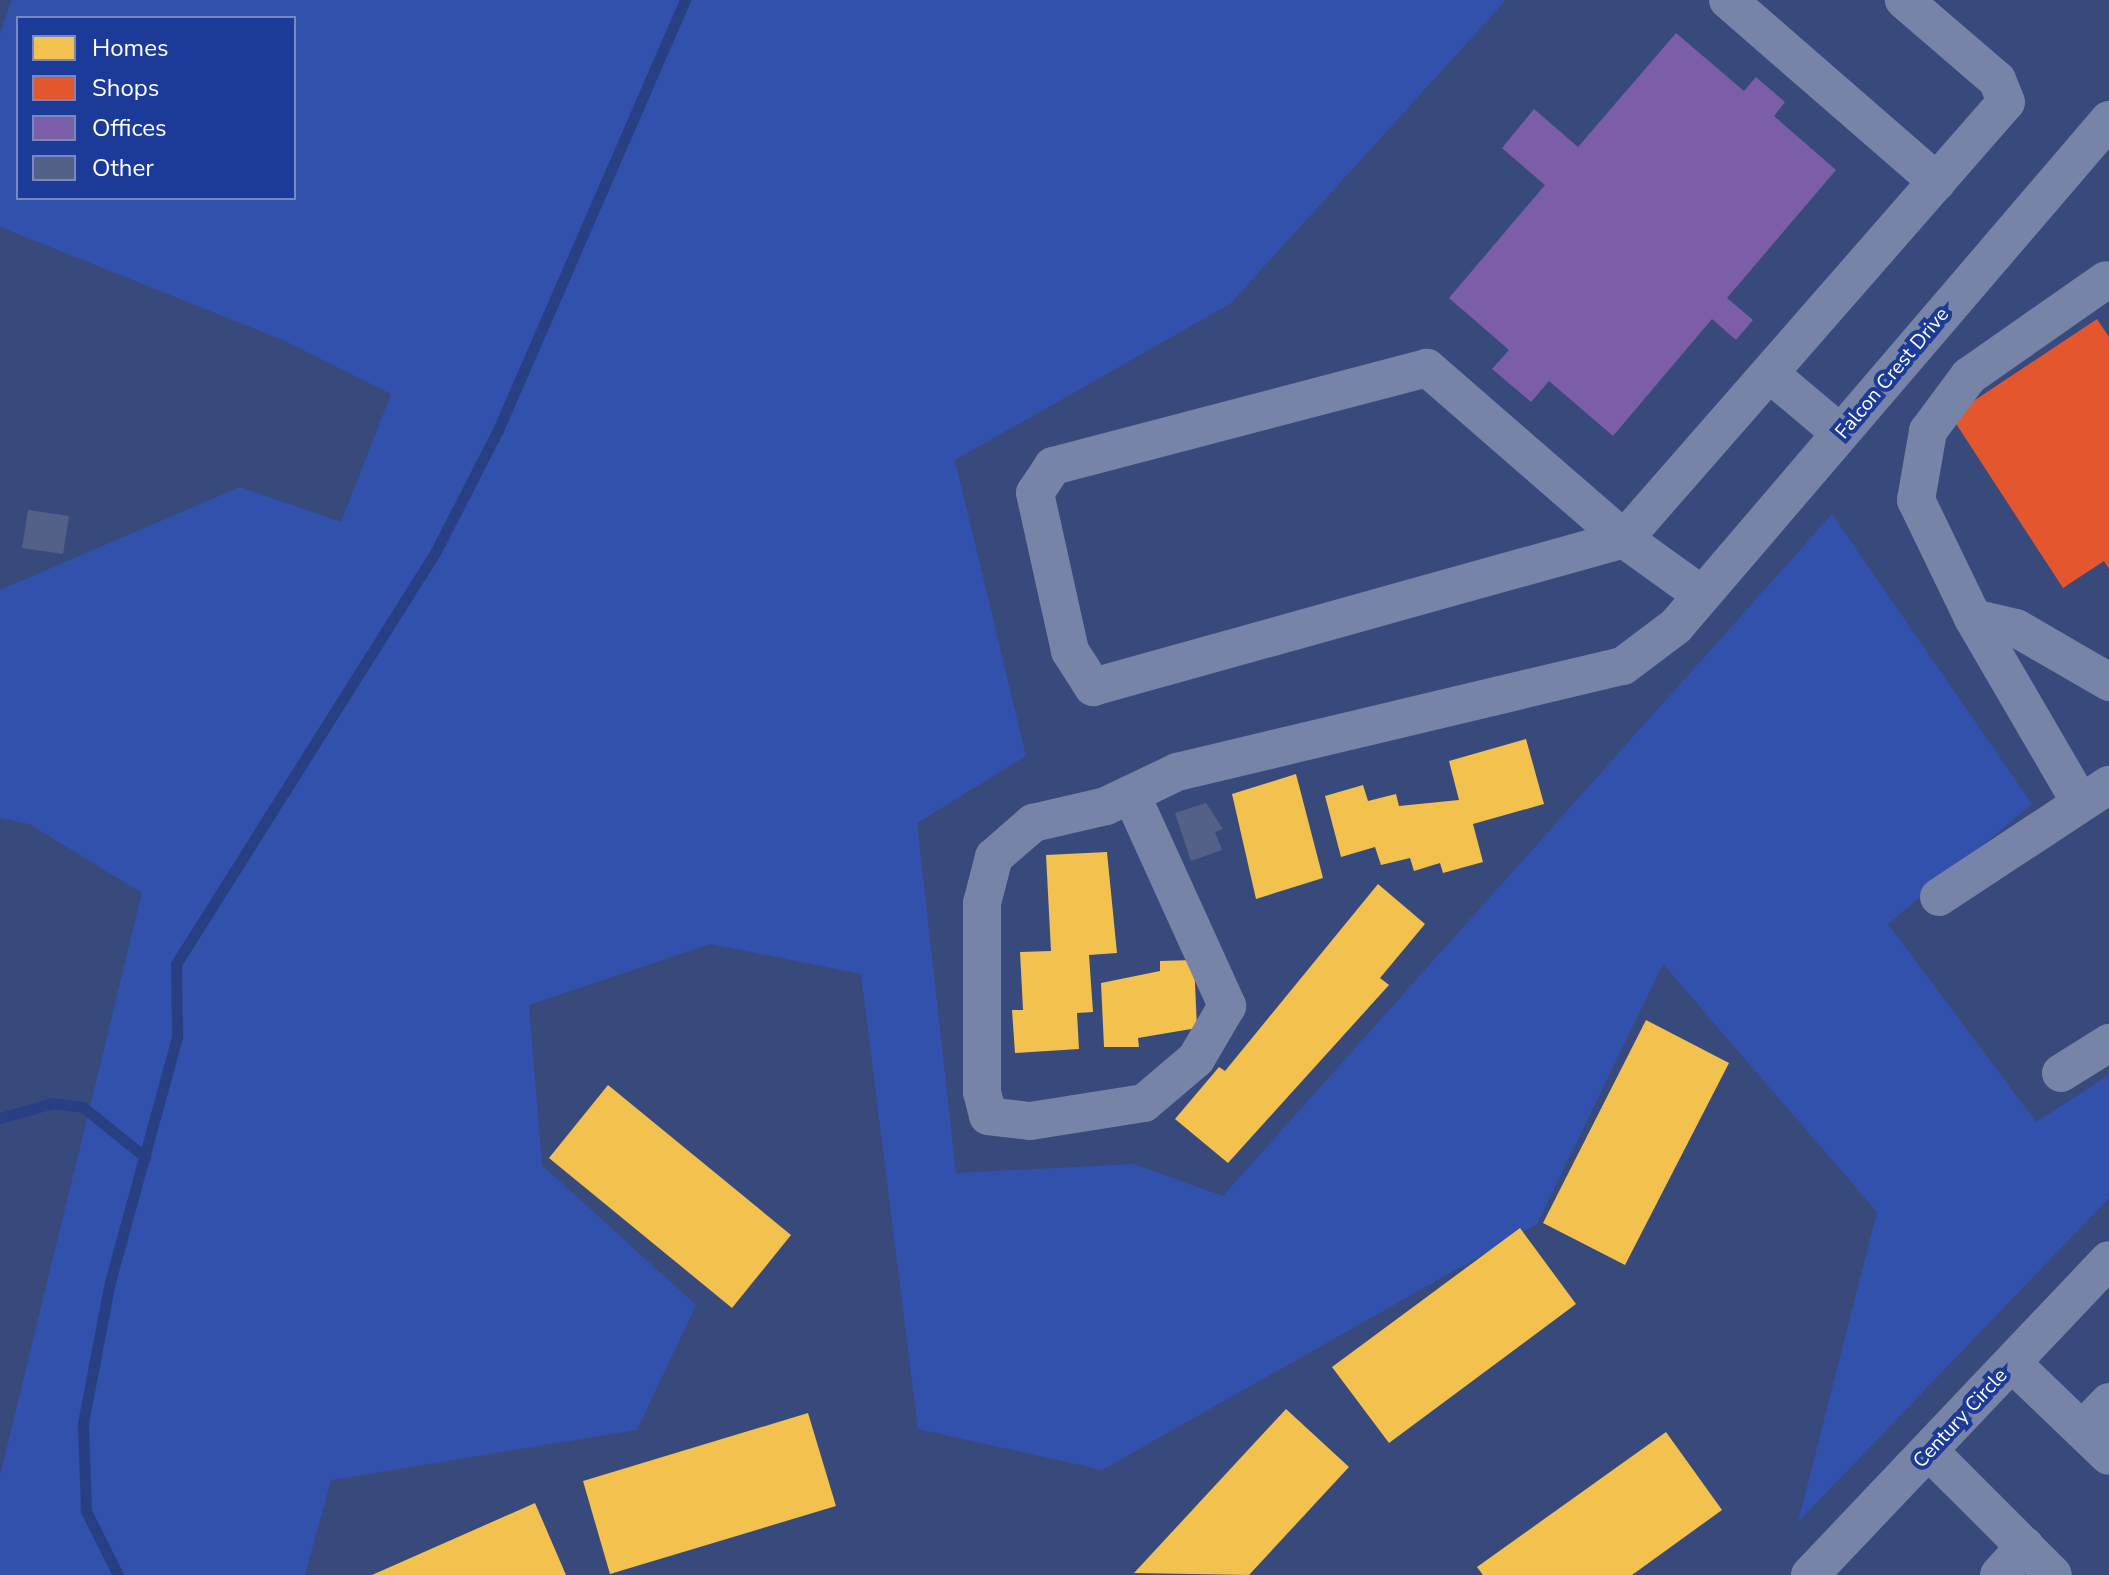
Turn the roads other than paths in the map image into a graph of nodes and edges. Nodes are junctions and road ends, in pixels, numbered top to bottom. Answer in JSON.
{"nodes":[{"id":1,"x":1728,"y":0,"type":"edge"},
{"id":2,"x":1904,"y":0,"type":"edge"},
{"id":3,"x":2109,"y":120,"type":"edge"},
{"id":4,"x":1937,"y":182,"type":"junction"},
{"id":5,"x":2108,"y":281,"type":"edge"},
{"id":6,"x":1770,"y":374,"type":"junction"},
{"id":7,"x":1840,"y":433,"type":"junction"},
{"id":8,"x":1624,"y":539,"type":"junction"},
{"id":9,"x":1702,"y":595,"type":"junction"},
{"id":10,"x":1973,"y":618,"type":"junction"},
{"id":11,"x":2109,"y":682,"type":"edge"},
{"id":12,"x":1131,"y":794,"type":"junction"},
{"id":13,"x":2094,"y":794,"type":"edge"},
{"id":14,"x":1939,"y":897,"type":"dead end"},
{"id":15,"x":2109,"y":1043,"type":"edge"},
{"id":16,"x":2061,"y":1073,"type":"dead end"},
{"id":17,"x":2109,"y":1260,"type":"edge"},
{"id":18,"x":2012,"y":1363,"type":"junction"},
{"id":19,"x":2109,"y":1402,"type":"edge"},
{"id":20,"x":2096,"y":1443,"type":"edge"},
{"id":21,"x":1929,"y":1451,"type":"junction"},
{"id":22,"x":2025,"y":1546,"type":"junction"},
{"id":23,"x":1810,"y":1575,"type":"edge"},
{"id":24,"x":1999,"y":1575,"type":"edge"},
{"id":25,"x":2053,"y":1575,"type":"edge"}],
"edges":[{"from":1,"to":4,"type":"street"},
{"from":2,"to":4,"type":"street"},
{"from":3,"to":7,"type":"street","name":"Falcon Crest Drive"},
{"from":4,"to":6,"type":"street"},
{"from":5,"to":10,"type":"street"},
{"from":6,"to":7,"type":"street"},
{"from":6,"to":8,"type":"street"},
{"from":7,"to":9,"type":"street","name":"Falcon Crest Drive"},
{"from":8,"to":8,"type":"street"},
{"from":8,"to":9,"type":"street"},
{"from":9,"to":12,"type":"street","name":"Falcon Crest Drive"},
{"from":10,"to":11,"type":"street"},
{"from":10,"to":13,"type":"street"},
{"from":12,"to":12,"type":"street","name":"Falcon Crest Drive"},
{"from":13,"to":14,"type":"street"},
{"from":15,"to":16,"type":"street"},
{"from":17,"to":18,"type":"street","name":"Century Circle"},
{"from":18,"to":20,"type":"street"},
{"from":18,"to":21,"type":"street","name":"Century Circle"},
{"from":19,"to":20,"type":"street"},
{"from":21,"to":22,"type":"street"},
{"from":21,"to":23,"type":"street","name":"Century Circle"},
{"from":22,"to":24,"type":"street"},
{"from":22,"to":25,"type":"street"}]}
